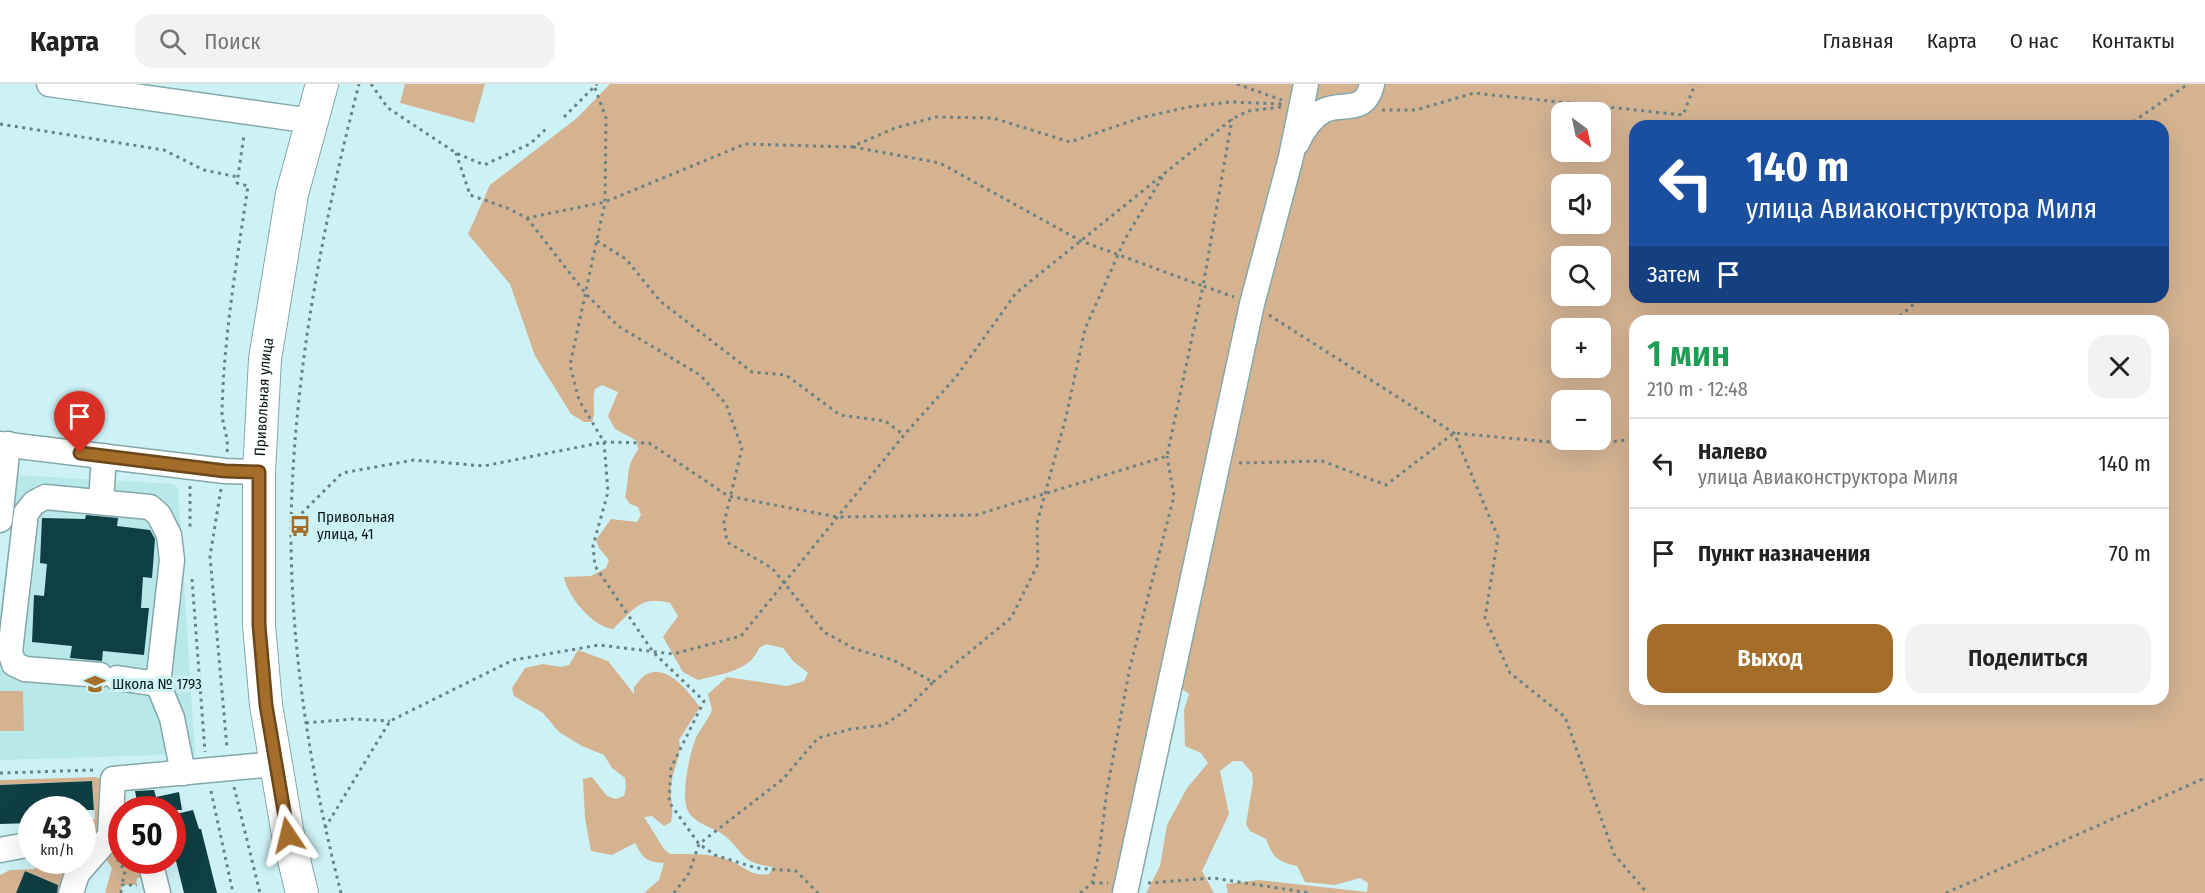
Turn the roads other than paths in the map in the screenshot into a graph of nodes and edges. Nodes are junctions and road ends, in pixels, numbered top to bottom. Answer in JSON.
{"nodes":[{"id":1,"x":49,"y":84,"type":"edge"},
{"id":2,"x":322,"y":84,"type":"edge"},
{"id":3,"x":1318,"y":84,"type":"edge"},
{"id":4,"x":1372,"y":84,"type":"edge"},
{"id":5,"x":80,"y":86,"type":"edge"},
{"id":6,"x":1303,"y":95,"type":"edge"},
{"id":7,"x":1338,"y":108,"type":"junction"},
{"id":8,"x":312,"y":120,"type":"junction"},
{"id":9,"x":1291,"y":157,"type":"junction"},
{"id":10,"x":4,"y":444,"type":"edge"},
{"id":11,"x":104,"y":456,"type":"junction"},
{"id":12,"x":259,"y":472,"type":"junction"},
{"id":13,"x":101,"y":502,"type":"junction"},
{"id":14,"x":1,"y":507,"type":"edge"},
{"id":15,"x":158,"y":684,"type":"junction"},
{"id":16,"x":275,"y":764,"type":"junction"},
{"id":17,"x":206,"y":771,"type":"junction"},
{"id":18,"x":105,"y":838,"type":"edge"},
{"id":19,"x":18,"y":847,"type":"edge"},
{"id":20,"x":0,"y":850,"type":"edge"},
{"id":21,"x":153,"y":874,"type":"edge"},
{"id":22,"x":1126,"y":889,"type":"edge"},
{"id":23,"x":71,"y":893,"type":"edge"},
{"id":24,"x":158,"y":893,"type":"edge"},
{"id":25,"x":302,"y":893,"type":"edge"}],
"edges":[{"from":1,"to":5,"type":"street"},
{"from":2,"to":8,"type":"main road","name":"Привольная улица"},
{"from":3,"to":7,"type":"street"},
{"from":4,"to":7,"type":"street"},
{"from":5,"to":8,"type":"street"},
{"from":6,"to":9,"type":"street"},
{"from":7,"to":9,"type":"street"},
{"from":8,"to":12,"type":"main road","name":"Привольная улица"},
{"from":9,"to":22,"type":"street"},
{"from":10,"to":11,"type":"street"},
{"from":10,"to":14,"type":"street"},
{"from":11,"to":12,"type":"street"},
{"from":11,"to":13,"type":"street"},
{"from":12,"to":16,"type":"main road","name":"Привольная улица"},
{"from":13,"to":15,"type":"street"},
{"from":13,"to":15,"type":"street"},
{"from":15,"to":17,"type":"street"},
{"from":16,"to":17,"type":"street"},
{"from":16,"to":25,"type":"main road","name":"Привольная улица"},
{"from":17,"to":18,"type":"street"},
{"from":18,"to":23,"type":"street"},
{"from":19,"to":20,"type":"street"},
{"from":21,"to":24,"type":"street"}]}
